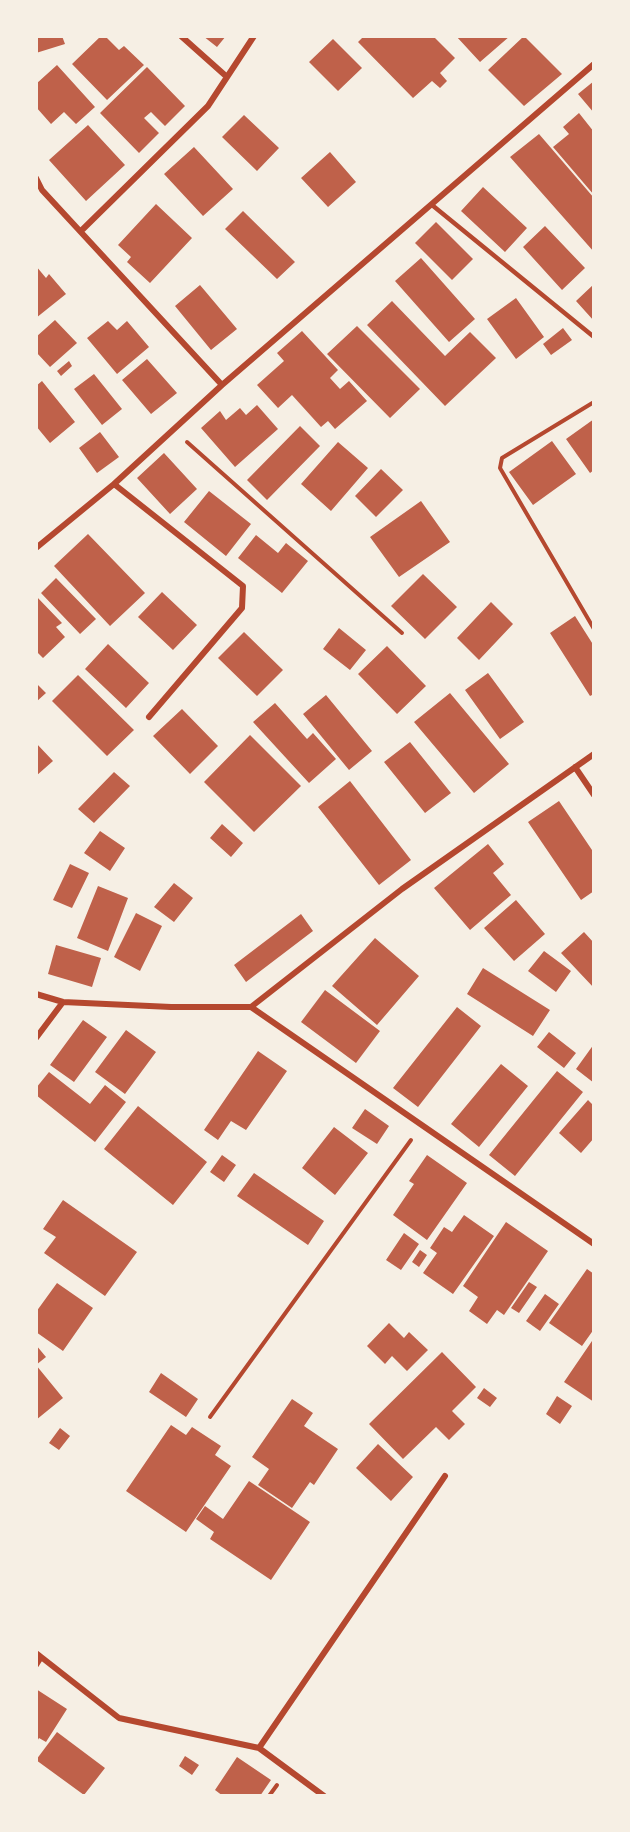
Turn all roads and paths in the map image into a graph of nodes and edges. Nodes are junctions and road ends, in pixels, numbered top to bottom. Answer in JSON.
{"nodes":[{"id":1,"x":181,"y":36,"type":"edge"},
{"id":2,"x":254,"y":36,"type":"edge"},
{"id":3,"x":594,"y":64,"type":"edge"},
{"id":4,"x":227,"y":77,"type":"junction"},
{"id":5,"x":36,"y":178,"type":"edge"},
{"id":6,"x":432,"y":205,"type":"junction"},
{"id":7,"x":81,"y":231,"type":"junction"},
{"id":8,"x":594,"y":337,"type":"edge"},
{"id":9,"x":222,"y":385,"type":"junction"},
{"id":10,"x":594,"y":402,"type":"edge"},
{"id":11,"x":173,"y":430,"type":"junction"},
{"id":12,"x":114,"y":484,"type":"junction"},
{"id":13,"x":36,"y":549,"type":"edge"},
{"id":14,"x":594,"y":629,"type":"edge"},
{"id":15,"x":402,"y":633,"type":"dead end"},
{"id":16,"x":149,"y":717,"type":"dead end"},
{"id":17,"x":594,"y":754,"type":"edge"},
{"id":18,"x":576,"y":767,"type":"junction"},
{"id":19,"x":594,"y":795,"type":"edge"},
{"id":20,"x":36,"y":994,"type":"edge"},
{"id":21,"x":63,"y":1002,"type":"junction"},
{"id":22,"x":251,"y":1007,"type":"junction"},
{"id":23,"x":36,"y":1038,"type":"edge"},
{"id":24,"x":422,"y":1125,"type":"junction"},
{"id":25,"x":594,"y":1244,"type":"edge"},
{"id":26,"x":210,"y":1417,"type":"dead end"},
{"id":27,"x":445,"y":1476,"type":"dead end"},
{"id":28,"x":39,"y":1655,"type":"edge"},
{"id":29,"x":36,"y":1665,"type":"edge"},
{"id":30,"x":259,"y":1748,"type":"junction"},
{"id":31,"x":324,"y":1796,"type":"edge"}],
"edges":[{"from":1,"to":4,"type":"street"},
{"from":2,"to":4,"type":"street"},
{"from":3,"to":6,"type":"street"},
{"from":4,"to":7,"type":"street"},
{"from":5,"to":7,"type":"street"},
{"from":6,"to":8,"type":"lane"},
{"from":6,"to":9,"type":"street"},
{"from":7,"to":9,"type":"street"},
{"from":9,"to":11,"type":"street"},
{"from":10,"to":14,"type":"path"},
{"from":11,"to":12,"type":"street"},
{"from":11,"to":15,"type":"path"},
{"from":12,"to":13,"type":"street"},
{"from":12,"to":16,"type":"street"},
{"from":17,"to":18,"type":"street"},
{"from":18,"to":19,"type":"street"},
{"from":18,"to":22,"type":"street"},
{"from":20,"to":21,"type":"street"},
{"from":21,"to":22,"type":"street"},
{"from":21,"to":23,"type":"street"},
{"from":22,"to":24,"type":"street"},
{"from":24,"to":25,"type":"street"},
{"from":24,"to":26,"type":"path"},
{"from":27,"to":30,"type":"street"},
{"from":28,"to":29,"type":"street"},
{"from":28,"to":30,"type":"street"},
{"from":30,"to":31,"type":"street"}]}
